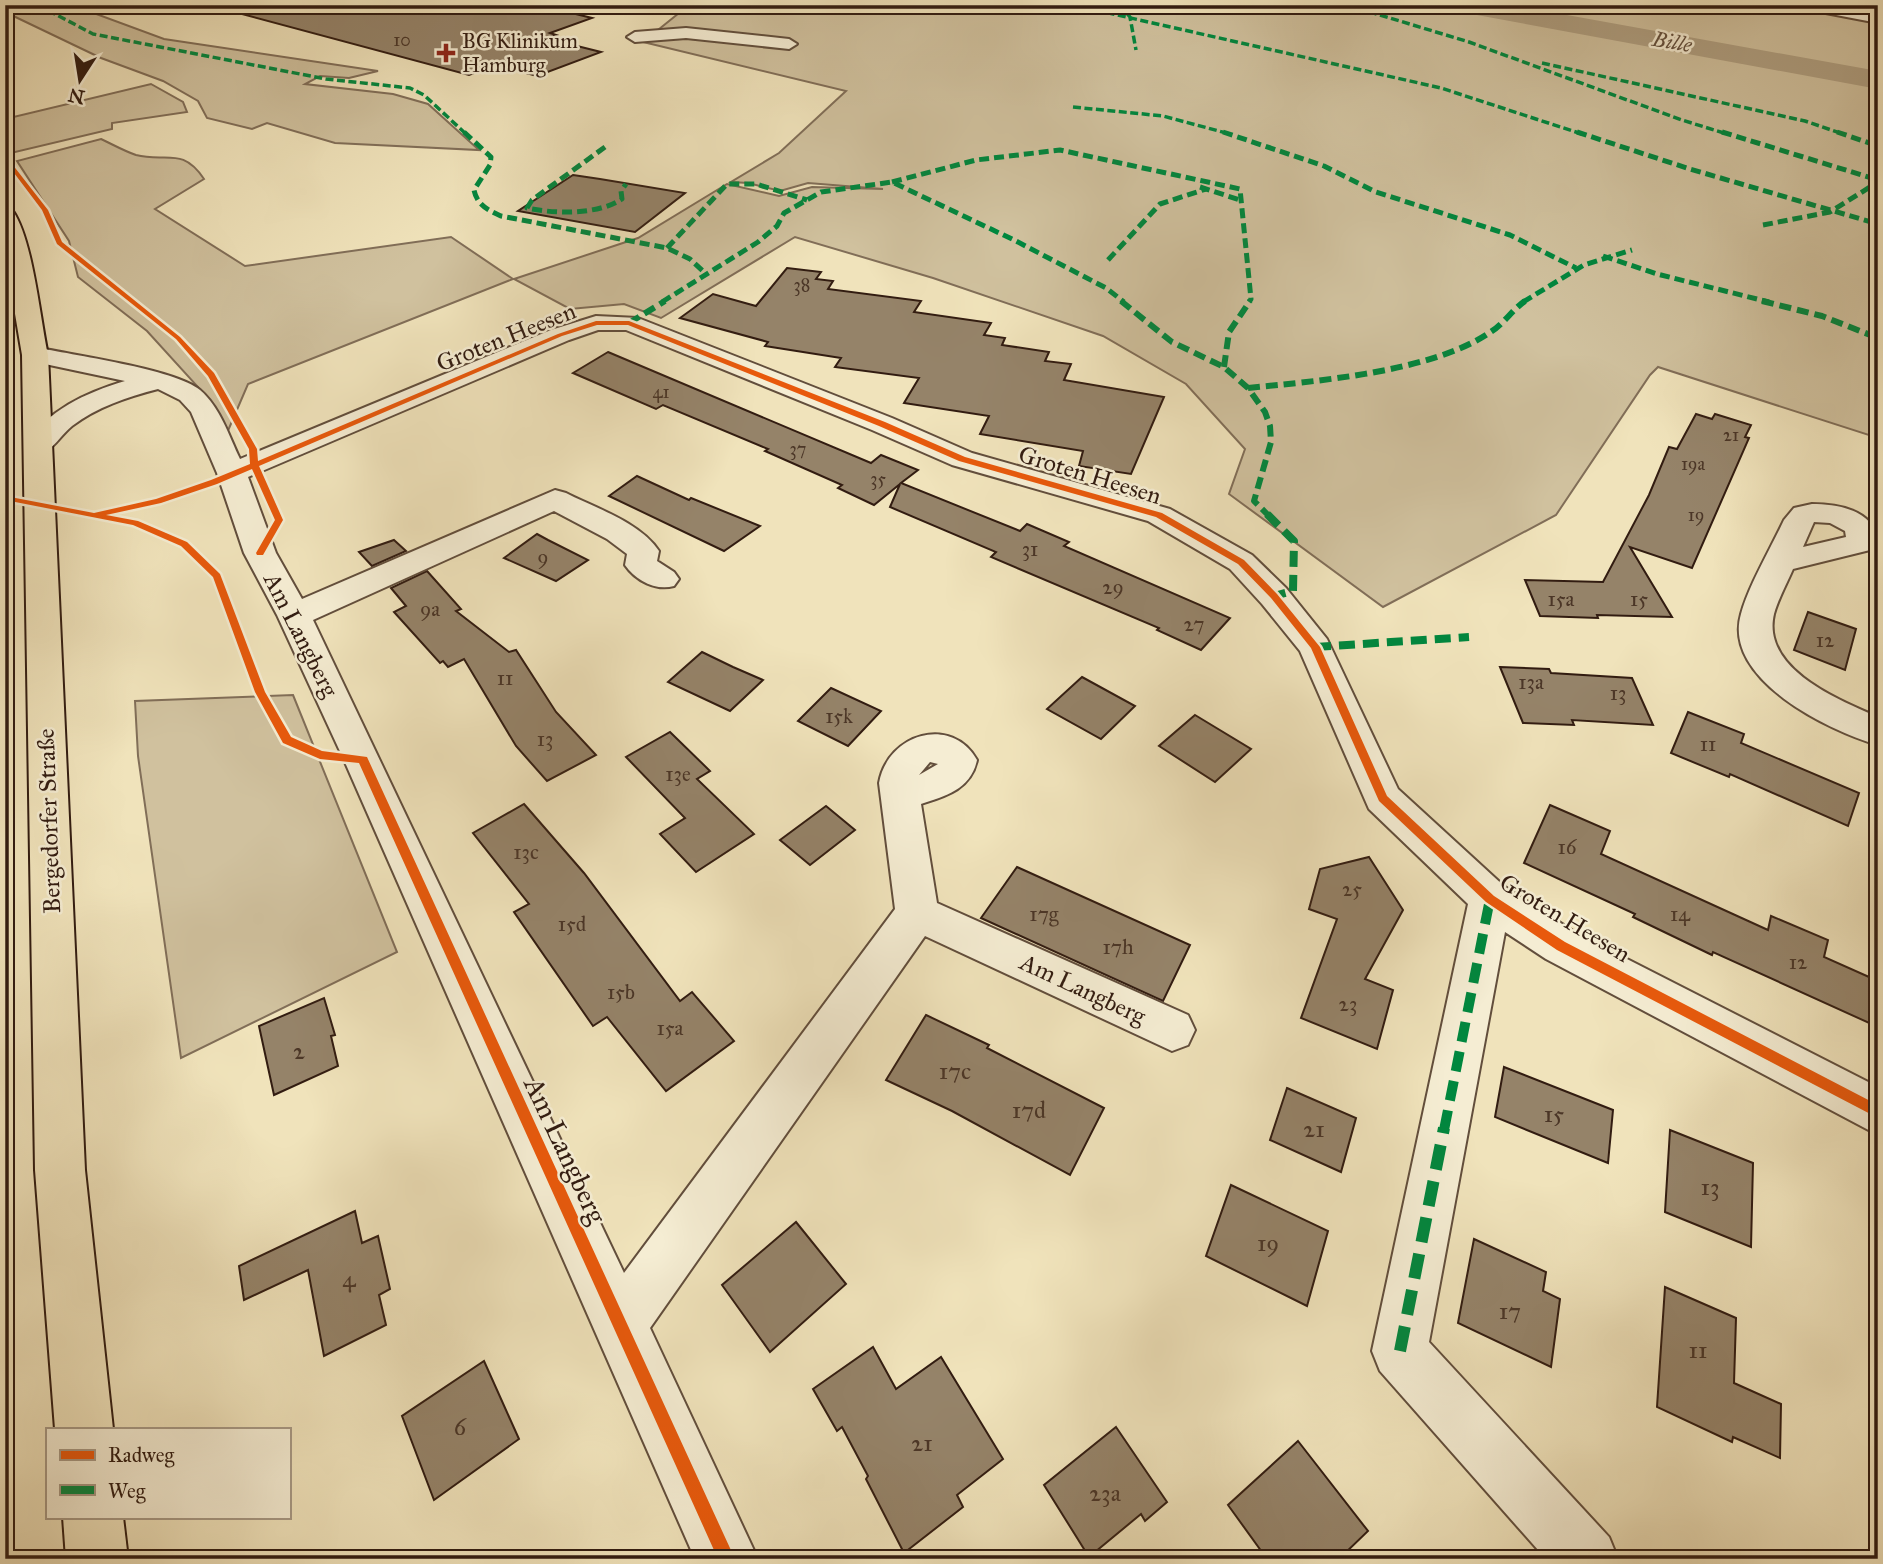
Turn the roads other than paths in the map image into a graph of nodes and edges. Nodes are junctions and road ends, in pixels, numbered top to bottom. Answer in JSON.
{"nodes":[{"id":1,"x":425,"y":5,"type":"edge"},
{"id":2,"x":1810,"y":5,"type":"edge"},
{"id":3,"x":412,"y":6,"type":"edge"},
{"id":4,"x":1878,"y":18,"type":"edge"},
{"id":5,"x":635,"y":37,"type":"dead end"},
{"id":6,"x":789,"y":44,"type":"dead end"},
{"id":7,"x":5,"y":216,"type":"edge"},
{"id":8,"x":35,"y":355,"type":"junction"},
{"id":9,"x":161,"y":381,"type":"junction"},
{"id":10,"x":38,"y":446,"type":"junction"},
{"id":11,"x":232,"y":473,"type":"junction"},
{"id":12,"x":1781,"y":562,"type":"dead end"},
{"id":13,"x":663,"y":579,"type":"dead end"},
{"id":14,"x":294,"y":615,"type":"junction"},
{"id":15,"x":1878,"y":732,"type":"edge"},
{"id":16,"x":900,"y":795,"type":"dead end"},
{"id":17,"x":1490,"y":899,"type":"junction"},
{"id":18,"x":917,"y":913,"type":"junction"},
{"id":19,"x":1172,"y":1030,"type":"dead end"},
{"id":20,"x":1878,"y":1112,"type":"edge"},
{"id":21,"x":620,"y":1324,"type":"junction"},
{"id":22,"x":84,"y":1428,"type":"edge"},
{"id":23,"x":93,"y":1518,"type":"edge"},
{"id":24,"x":97,"y":1559,"type":"edge"},
{"id":25,"x":727,"y":1559,"type":"edge"},
{"id":26,"x":1587,"y":1559,"type":"edge"}],
"edges":[{"from":1,"to":3,"type":"street"},
{"from":2,"to":4,"type":"street"},
{"from":5,"to":6,"type":"street"},
{"from":7,"to":8,"type":"main road","name":"Bergedorfer Straße"},
{"from":8,"to":9,"type":"street","name":"Am Langberg"},
{"from":8,"to":10,"type":"main road","name":"Bergedorfer Straße"},
{"from":9,"to":10,"type":"street"},
{"from":9,"to":11,"type":"street","name":"Am Langberg"},
{"from":10,"to":22,"type":"main road","name":"Bergedorfer Straße"},
{"from":11,"to":14,"type":"street","name":"Am Langberg"},
{"from":11,"to":17,"type":"street","name":"Groten Heesen"},
{"from":12,"to":15,"type":"street"},
{"from":13,"to":14,"type":"street"},
{"from":14,"to":21,"type":"street","name":"Am Langberg"},
{"from":16,"to":18,"type":"street"},
{"from":17,"to":20,"type":"street","name":"Groten Heesen"},
{"from":17,"to":26,"type":"street","name":"Groten Heesen"},
{"from":18,"to":19,"type":"street","name":"Am Langberg"},
{"from":18,"to":21,"type":"street"},
{"from":21,"to":25,"type":"street","name":"Am Langberg"},
{"from":23,"to":24,"type":"main road"}]}
